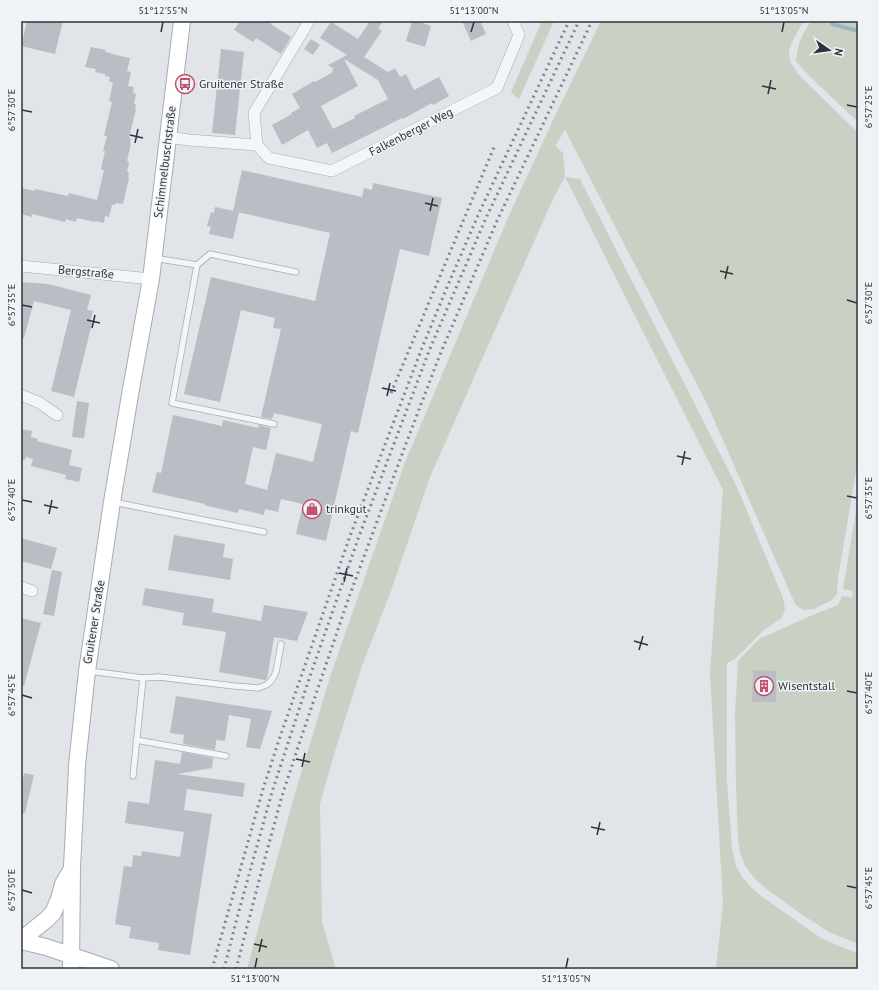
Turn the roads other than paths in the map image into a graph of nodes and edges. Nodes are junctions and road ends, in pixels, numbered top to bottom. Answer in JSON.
{"nodes":[{"id":1,"x":182,"y":21,"type":"edge"},
{"id":2,"x":309,"y":21,"type":"edge"},
{"id":3,"x":513,"y":21,"type":"edge"},
{"id":4,"x":168,"y":137,"type":"junction"},
{"id":5,"x":257,"y":145,"type":"junction"},
{"id":6,"x":154,"y":258,"type":"junction"},
{"id":7,"x":21,"y":266,"type":"edge"},
{"id":8,"x":197,"y":266,"type":"junction"},
{"id":9,"x":296,"y":272,"type":"dead end"},
{"id":10,"x":151,"y":279,"type":"junction"},
{"id":11,"x":21,"y":395,"type":"edge"},
{"id":12,"x":57,"y":415,"type":"dead end"},
{"id":13,"x":274,"y":424,"type":"dead end"},
{"id":14,"x":112,"y":502,"type":"junction"},
{"id":15,"x":264,"y":532,"type":"dead end"},
{"id":16,"x":21,"y":587,"type":"edge"},
{"id":17,"x":32,"y":591,"type":"dead end"},
{"id":18,"x":281,"y":644,"type":"dead end"},
{"id":19,"x":87,"y":671,"type":"junction"},
{"id":20,"x":143,"y":678,"type":"junction"},
{"id":21,"x":136,"y":740,"type":"junction"},
{"id":22,"x":226,"y":756,"type":"dead end"},
{"id":23,"x":133,"y":776,"type":"dead end"},
{"id":24,"x":72,"y":867,"type":"junction"},
{"id":25,"x":21,"y":940,"type":"edge"},
{"id":26,"x":72,"y":963,"type":"edge"},
{"id":27,"x":111,"y":969,"type":"edge"}],
"edges":[{"from":1,"to":4,"type":"main road","name":"Schimmelbuschstraße"},
{"from":2,"to":5,"type":"street"},
{"from":3,"to":5,"type":"street","name":"Falkenberger Weg"},
{"from":4,"to":5,"type":"street"},
{"from":4,"to":6,"type":"main road","name":"Schimmelbuschstraße"},
{"from":6,"to":8,"type":"lane"},
{"from":6,"to":10,"type":"main road","name":"Schimmelbuschstraße"},
{"from":7,"to":10,"type":"street","name":"Bergstraße"},
{"from":8,"to":9,"type":"lane"},
{"from":8,"to":13,"type":"lane"},
{"from":10,"to":14,"type":"main road","name":"Gruitener Straße"},
{"from":11,"to":12,"type":"street"},
{"from":14,"to":15,"type":"lane"},
{"from":14,"to":19,"type":"main road","name":"Gruitener Straße"},
{"from":16,"to":17,"type":"street"},
{"from":18,"to":20,"type":"lane"},
{"from":19,"to":20,"type":"lane"},
{"from":19,"to":24,"type":"main road","name":"Gruitener Straße"},
{"from":20,"to":21,"type":"lane"},
{"from":21,"to":22,"type":"lane"},
{"from":21,"to":23,"type":"lane"},
{"from":24,"to":25,"type":"main road"},
{"from":24,"to":26,"type":"main road","name":"Gruitener Straße"},
{"from":25,"to":26,"type":"main road"},
{"from":26,"to":27,"type":"main road"}]}
